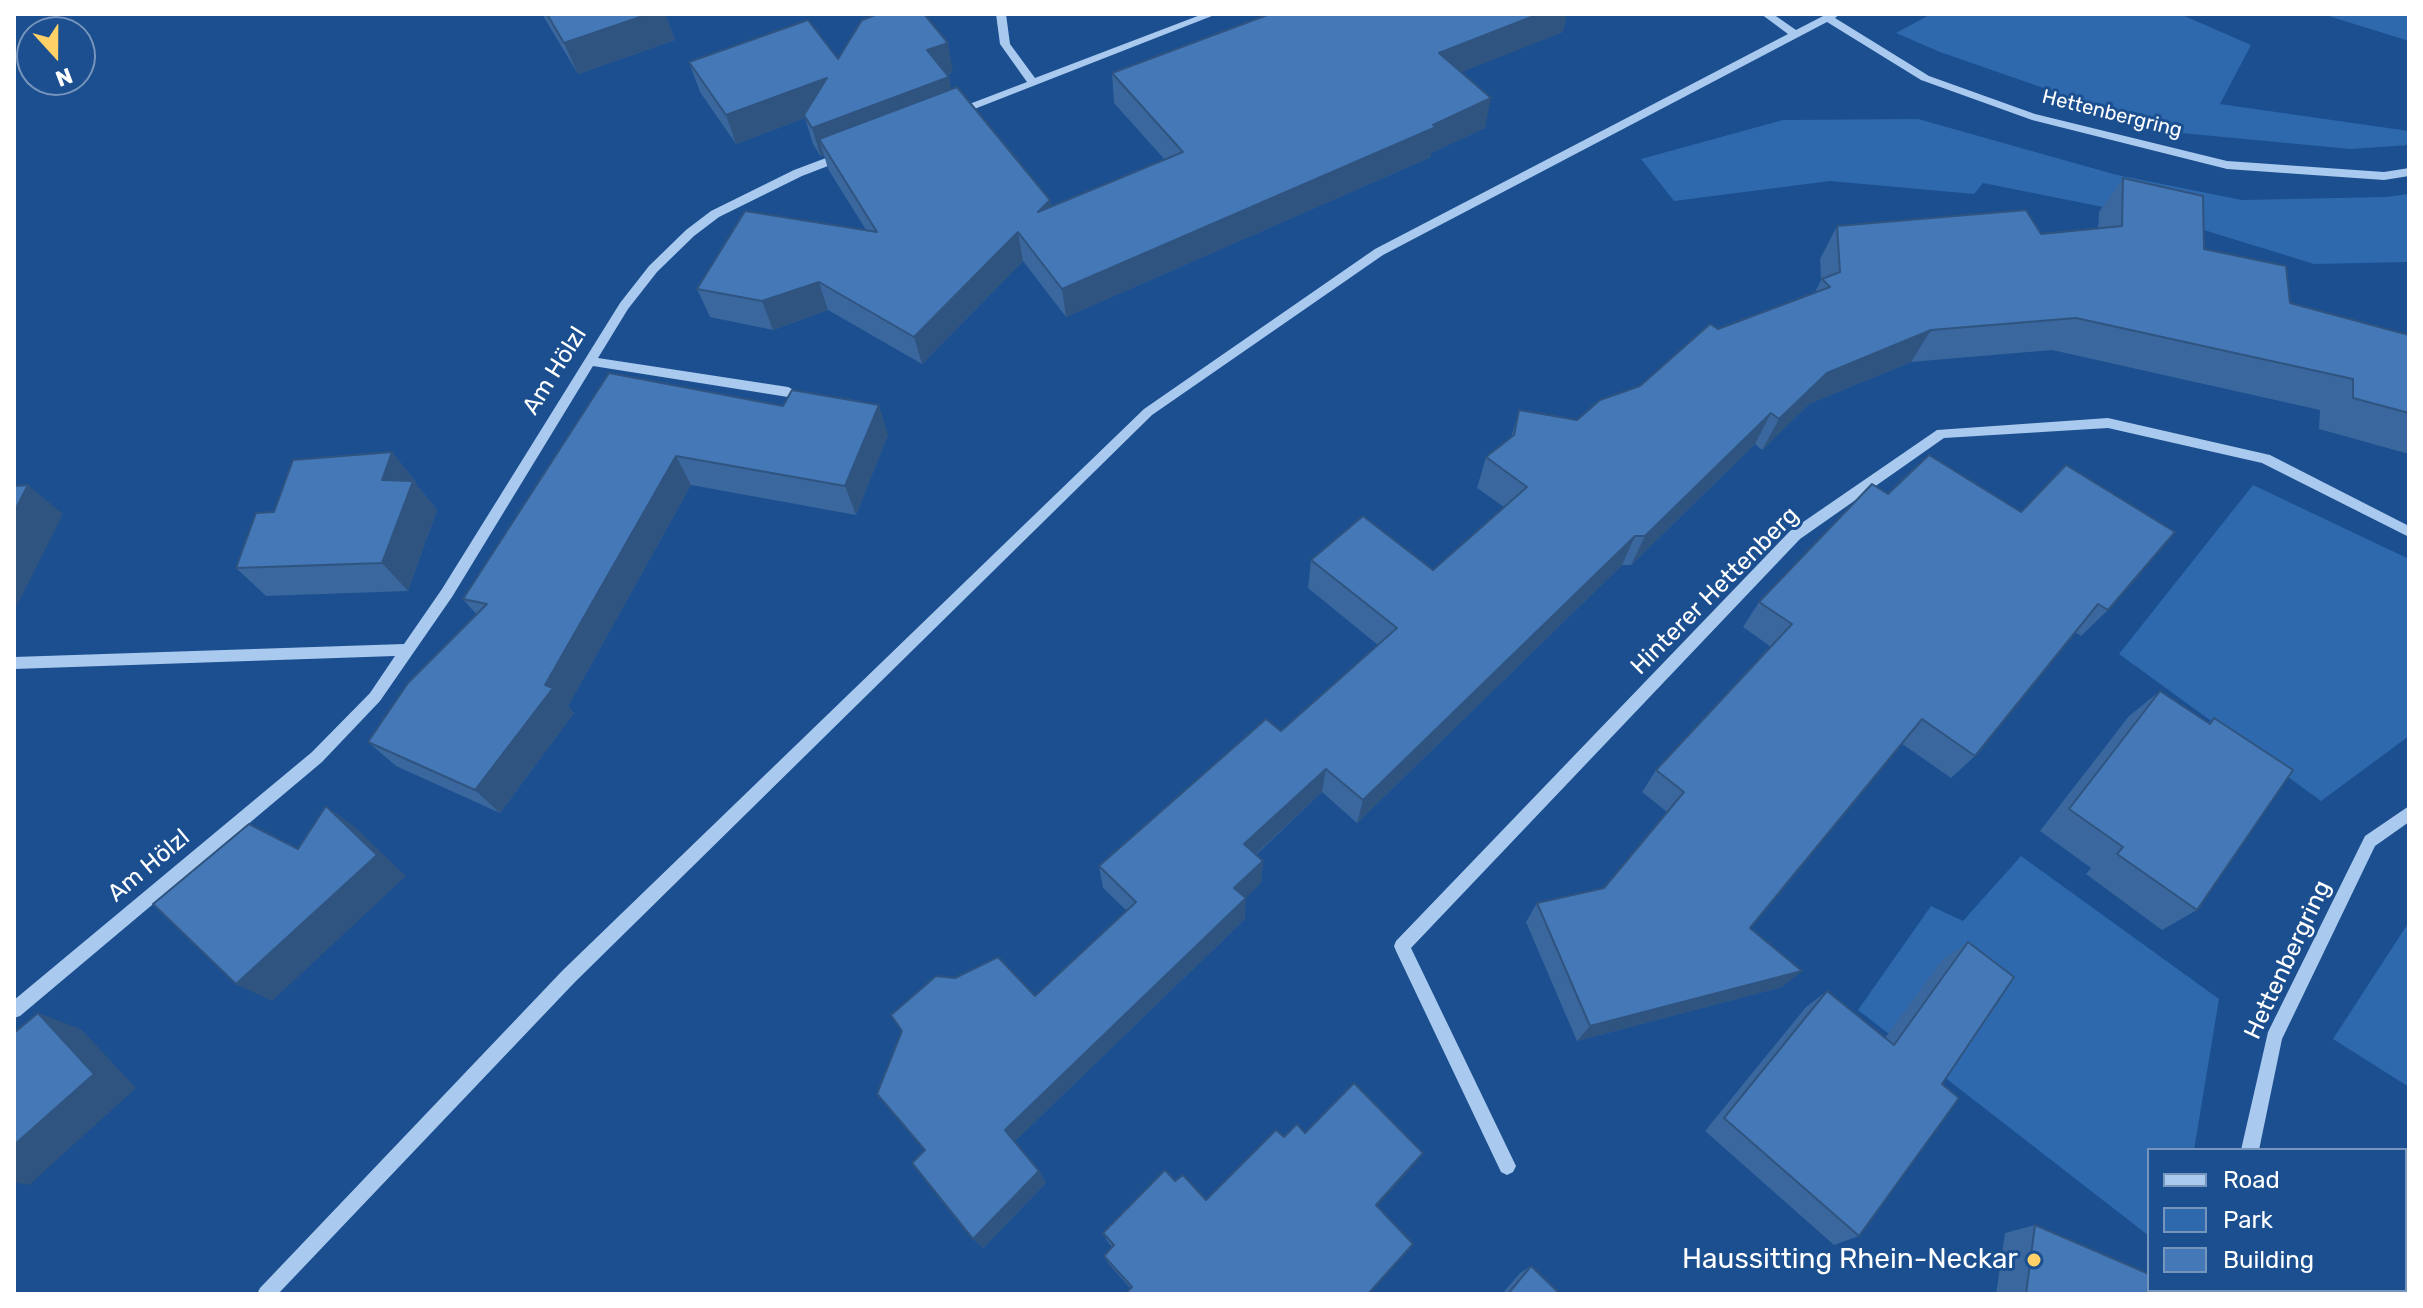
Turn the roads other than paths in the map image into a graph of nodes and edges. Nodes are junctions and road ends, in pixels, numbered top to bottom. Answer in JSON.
{"nodes":[{"id":1,"x":1001,"y":14,"type":"edge"},
{"id":2,"x":1212,"y":14,"type":"edge"},
{"id":3,"x":1766,"y":14,"type":"edge"},
{"id":4,"x":1831,"y":16,"type":"edge"},
{"id":5,"x":1794,"y":34,"type":"junction"},
{"id":6,"x":1033,"y":83,"type":"junction"},
{"id":7,"x":945,"y":117,"type":"edge"},
{"id":8,"x":857,"y":151,"type":"edge"},
{"id":9,"x":2409,"y":172,"type":"edge"},
{"id":10,"x":589,"y":361,"type":"junction"},
{"id":11,"x":788,"y":392,"type":"edge"},
{"id":12,"x":2409,"y":532,"type":"edge"},
{"id":13,"x":407,"y":650,"type":"junction"},
{"id":14,"x":14,"y":663,"type":"edge"},
{"id":15,"x":2409,"y":813,"type":"edge"},
{"id":16,"x":14,"y":1010,"type":"edge"},
{"id":17,"x":2250,"y":1148,"type":"edge"},
{"id":18,"x":1507,"y":1166,"type":"dead end"},
{"id":19,"x":266,"y":1294,"type":"edge"}],
"edges":[{"from":1,"to":6,"type":"street"},
{"from":2,"to":6,"type":"street"},
{"from":3,"to":5,"type":"street"},
{"from":4,"to":5,"type":"street"},
{"from":4,"to":9,"type":"street","name":"Hettenbergring"},
{"from":5,"to":19,"type":"street"},
{"from":6,"to":7,"type":"street"},
{"from":8,"to":10,"type":"street","name":"Am Hölzl"},
{"from":10,"to":11,"type":"street"},
{"from":10,"to":13,"type":"street","name":"Am Hölzl"},
{"from":12,"to":18,"type":"street","name":"Hinterer Hettenberg"},
{"from":13,"to":14,"type":"street"},
{"from":13,"to":16,"type":"street","name":"Am Hölzl"},
{"from":15,"to":17,"type":"street","name":"Hettenbergring"}]}
